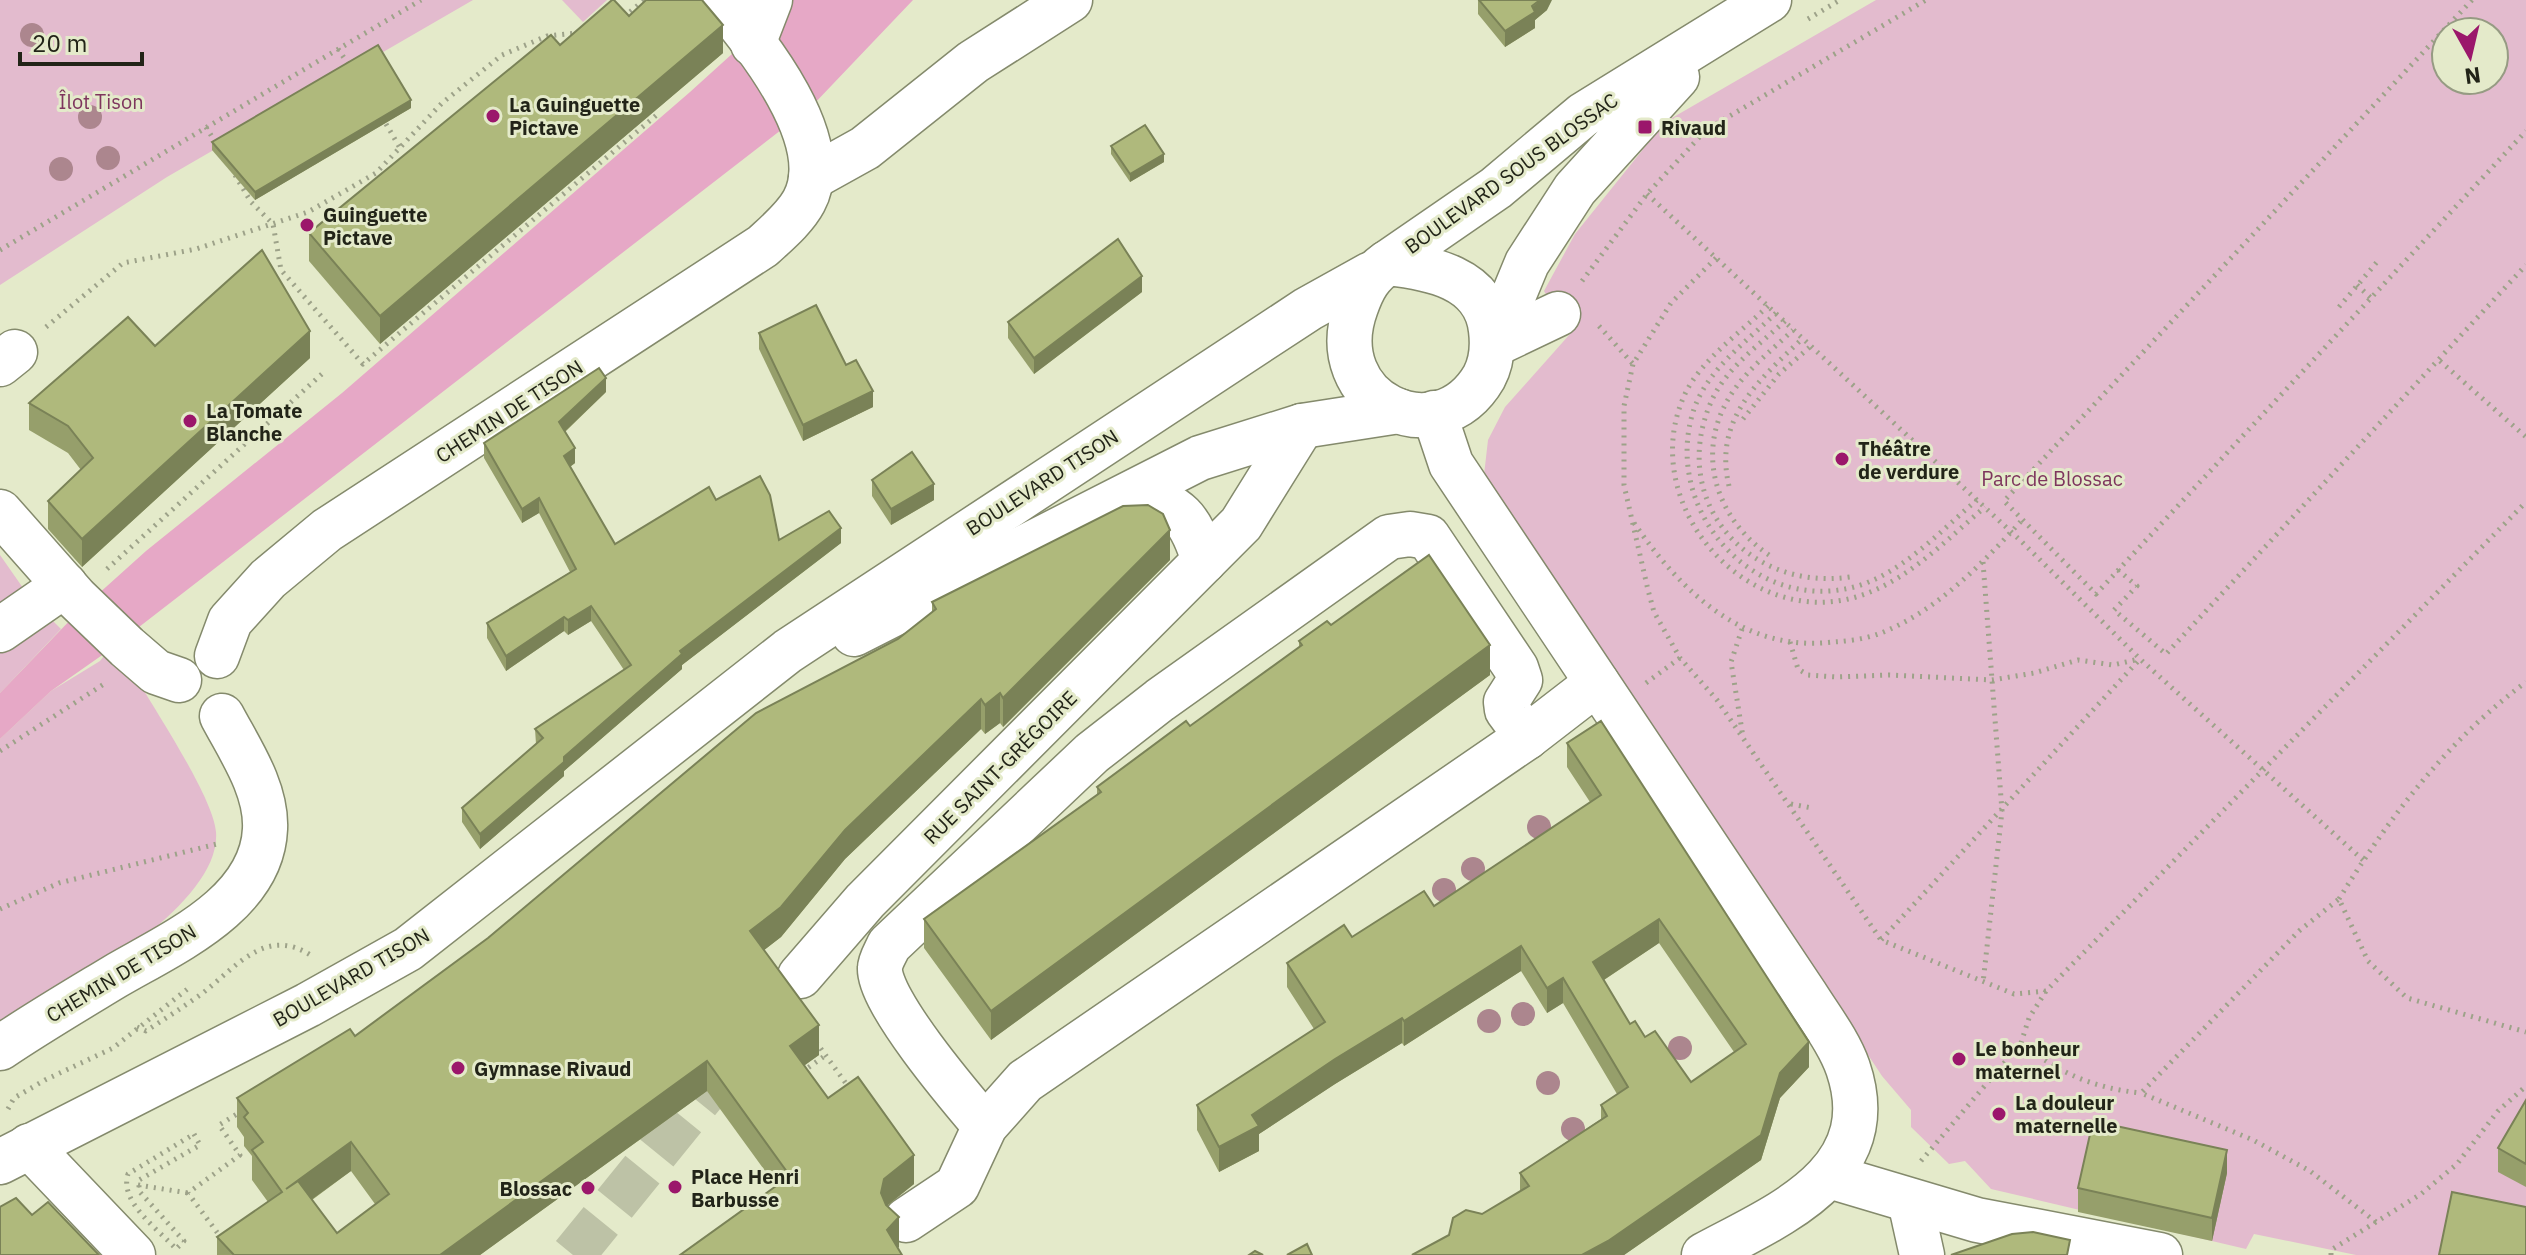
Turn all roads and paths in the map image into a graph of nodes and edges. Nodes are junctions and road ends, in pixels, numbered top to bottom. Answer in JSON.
{"nodes":[{"id":1,"x":421,"y":0,"type":"edge"},
{"id":2,"x":644,"y":0,"type":"edge"},
{"id":3,"x":1070,"y":0,"type":"edge"},
{"id":4,"x":1926,"y":0,"type":"edge"},
{"id":5,"x":2472,"y":0,"type":"edge"},
{"id":6,"x":1764,"y":4,"type":"edge"},
{"id":7,"x":747,"y":18,"type":"edge"},
{"id":8,"x":612,"y":22,"type":"edge"},
{"id":9,"x":589,"y":32,"type":"edge"},
{"id":10,"x":338,"y":49,"type":"junction"},
{"id":11,"x":352,"y":69,"type":"edge"},
{"id":12,"x":377,"y":109,"type":"edge"},
{"id":13,"x":659,"y":113,"type":"edge"},
{"id":14,"x":206,"y":127,"type":"junction"},
{"id":15,"x":2526,"y":131,"type":"edge"},
{"id":16,"x":400,"y":148,"type":"junction"},
{"id":17,"x":225,"y":158,"type":"edge"},
{"id":18,"x":231,"y":169,"type":"edge"},
{"id":19,"x":811,"y":178,"type":"junction"},
{"id":20,"x":1647,"y":194,"type":"junction"},
{"id":21,"x":273,"y":224,"type":"junction"},
{"id":22,"x":0,"y":250,"type":"edge"},
{"id":23,"x":1716,"y":258,"type":"junction"},
{"id":24,"x":2377,"y":262,"type":"dead end"},
{"id":25,"x":2526,"y":265,"type":"edge"},
{"id":26,"x":1379,"y":269,"type":"junction"},
{"id":27,"x":2357,"y":285,"type":"junction"},
{"id":28,"x":2371,"y":298,"type":"junction"},
{"id":29,"x":1564,"y":305,"type":"junction"},
{"id":30,"x":1768,"y":306,"type":"junction"},
{"id":31,"x":2339,"y":307,"type":"dead end"},
{"id":32,"x":1776,"y":313,"type":"junction"},
{"id":33,"x":1785,"y":321,"type":"junction"},
{"id":34,"x":1793,"y":330,"type":"junction"},
{"id":35,"x":1803,"y":338,"type":"junction"},
{"id":36,"x":1493,"y":345,"type":"junction"},
{"id":37,"x":1811,"y":346,"type":"junction"},
{"id":38,"x":7,"y":358,"type":"edge"},
{"id":39,"x":2440,"y":361,"type":"junction"},
{"id":40,"x":1633,"y":364,"type":"junction"},
{"id":41,"x":1352,"y":366,"type":"junction"},
{"id":42,"x":323,"y":373,"type":"dead end"},
{"id":43,"x":1416,"y":412,"type":"junction"},
{"id":44,"x":1743,"y":419,"type":"dead end"},
{"id":45,"x":1302,"y":426,"type":"junction"},
{"id":46,"x":2526,"y":437,"type":"edge"},
{"id":47,"x":1729,"y":486,"type":"dead end"},
{"id":48,"x":1137,"y":492,"type":"junction"},
{"id":49,"x":1977,"y":500,"type":"junction"},
{"id":50,"x":2526,"y":502,"type":"edge"},
{"id":51,"x":1985,"y":507,"type":"junction"},
{"id":52,"x":1632,"y":519,"type":"junction"},
{"id":53,"x":2023,"y":519,"type":"junction"},
{"id":54,"x":4,"y":522,"type":"edge"},
{"id":55,"x":2011,"y":532,"type":"junction"},
{"id":56,"x":1769,"y":555,"type":"dead end"},
{"id":57,"x":1204,"y":561,"type":"junction"},
{"id":58,"x":1983,"y":561,"type":"junction"},
{"id":59,"x":2118,"y":570,"type":"junction"},
{"id":60,"x":1850,"y":577,"type":"dead end"},
{"id":61,"x":74,"y":594,"type":"junction"},
{"id":62,"x":1742,"y":629,"type":"junction"},
{"id":63,"x":0,"y":630,"type":"edge"},
{"id":64,"x":1790,"y":642,"type":"junction"},
{"id":65,"x":217,"y":656,"type":"junction"},
{"id":66,"x":1680,"y":658,"type":"junction"},
{"id":67,"x":2140,"y":659,"type":"junction"},
{"id":68,"x":150,"y":663,"type":"junction"},
{"id":69,"x":1992,"y":680,"type":"junction"},
{"id":70,"x":2526,"y":682,"type":"edge"},
{"id":71,"x":1612,"y":695,"type":"junction"},
{"id":72,"x":719,"y":702,"type":"junction"},
{"id":73,"x":222,"y":716,"type":"junction"},
{"id":74,"x":1527,"y":737,"type":"junction"},
{"id":75,"x":1744,"y":742,"type":"junction"},
{"id":76,"x":0,"y":751,"type":"edge"},
{"id":77,"x":2263,"y":768,"type":"junction"},
{"id":78,"x":1790,"y":803,"type":"junction"},
{"id":79,"x":1812,"y":808,"type":"dead end"},
{"id":80,"x":2002,"y":811,"type":"junction"},
{"id":81,"x":263,"y":847,"type":"junction"},
{"id":82,"x":2363,"y":860,"type":"junction"},
{"id":83,"x":2339,"y":899,"type":"junction"},
{"id":84,"x":0,"y":909,"type":"edge"},
{"id":85,"x":1881,"y":940,"type":"junction"},
{"id":86,"x":363,"y":975,"type":"junction"},
{"id":87,"x":800,"y":976,"type":"dead end"},
{"id":88,"x":1983,"y":983,"type":"junction"},
{"id":89,"x":192,"y":985,"type":"dead end"},
{"id":90,"x":2046,"y":991,"type":"junction"},
{"id":91,"x":137,"y":1027,"type":"junction"},
{"id":92,"x":2526,"y":1032,"type":"edge"},
{"id":93,"x":809,"y":1033,"type":"edge"},
{"id":94,"x":2021,"y":1043,"type":"junction"},
{"id":95,"x":0,"y":1048,"type":"edge"},
{"id":96,"x":826,"y":1055,"type":"junction"},
{"id":97,"x":790,"y":1080,"type":"edge"},
{"id":98,"x":2526,"y":1086,"type":"edge"},
{"id":99,"x":2141,"y":1093,"type":"junction"},
{"id":100,"x":858,"y":1100,"type":"edge"},
{"id":101,"x":245,"y":1110,"type":"edge"},
{"id":102,"x":985,"y":1126,"type":"junction"},
{"id":103,"x":11,"y":1142,"type":"edge"},
{"id":104,"x":1829,"y":1176,"type":"junction"},
{"id":105,"x":125,"y":1183,"type":"dead end"},
{"id":106,"x":188,"y":1193,"type":"junction"},
{"id":107,"x":1901,"y":1198,"type":"junction"},
{"id":108,"x":906,"y":1220,"type":"dead end"},
{"id":109,"x":2376,"y":1222,"type":"junction"},
{"id":110,"x":229,"y":1248,"type":"edge"},
{"id":111,"x":133,"y":1255,"type":"edge"},
{"id":112,"x":1704,"y":1255,"type":"edge"},
{"id":113,"x":1922,"y":1255,"type":"edge"},
{"id":114,"x":2160,"y":1255,"type":"edge"},
{"id":115,"x":2331,"y":1255,"type":"edge"}],
"edges":[{"from":1,"to":10,"type":"path"},
{"from":2,"to":8,"type":"path"},
{"from":3,"to":19,"type":"street"},
{"from":4,"to":20,"type":"path"},
{"from":5,"to":53,"type":"path"},
{"from":6,"to":26,"type":"street","name":"BOULEVARD SOUS BLOSSAC"},
{"from":6,"to":36,"type":"street","name":"BOULEVARD SOUS BLOSSAC"},
{"from":7,"to":19,"type":"street"},
{"from":9,"to":16,"type":"path"},
{"from":10,"to":11,"type":"path"},
{"from":10,"to":14,"type":"path"},
{"from":12,"to":16,"type":"path"},
{"from":13,"to":21,"type":"path"},
{"from":14,"to":17,"type":"path"},
{"from":14,"to":22,"type":"path"},
{"from":15,"to":28,"type":"path"},
{"from":16,"to":21,"type":"path"},
{"from":18,"to":21,"type":"path"},
{"from":19,"to":65,"type":"street","name":"CHEMIN DE TISON"},
{"from":20,"to":23,"type":"path"},
{"from":20,"to":29,"type":"path"},
{"from":21,"to":38,"type":"path"},
{"from":23,"to":30,"type":"path"},
{"from":23,"to":40,"type":"path"},
{"from":24,"to":27,"type":"path"},
{"from":25,"to":39,"type":"path"},
{"from":26,"to":36,"type":"street","name":"BOULEVARD SOUS BLOSSAC"},
{"from":26,"to":41,"type":"street"},
{"from":26,"to":72,"type":"street","name":"BOULEVARD TISON"},
{"from":27,"to":28,"type":"path"},
{"from":27,"to":31,"type":"path"},
{"from":28,"to":59,"type":"path"},
{"from":29,"to":36,"type":"street"},
{"from":29,"to":40,"type":"path"},
{"from":30,"to":32,"type":"path"},
{"from":30,"to":51,"type":"path"},
{"from":32,"to":33,"type":"path"},
{"from":32,"to":49,"type":"path"},
{"from":33,"to":34,"type":"path"},
{"from":33,"to":60,"type":"path"},
{"from":34,"to":35,"type":"path"},
{"from":34,"to":56,"type":"path"},
{"from":35,"to":37,"type":"path"},
{"from":35,"to":47,"type":"path"},
{"from":36,"to":43,"type":"street","name":"BOULEVARD SOUS BLOSSAC"},
{"from":37,"to":44,"type":"path"},
{"from":37,"to":49,"type":"path"},
{"from":39,"to":46,"type":"path"},
{"from":39,"to":59,"type":"path"},
{"from":40,"to":52,"type":"path"},
{"from":41,"to":43,"type":"street"},
{"from":41,"to":45,"type":"street"},
{"from":42,"to":61,"type":"path"},
{"from":43,"to":45,"type":"street","name":"BOULEVARD TISON"},
{"from":43,"to":71,"type":"street"},
{"from":45,"to":48,"type":"street","name":"BOULEVARD TISON"},
{"from":45,"to":57,"type":"street","name":"RUE SAINT-GRÉGOIRE"},
{"from":48,"to":57,"type":"street"},
{"from":48,"to":72,"type":"street","name":"BOULEVARD TISON"},
{"from":49,"to":51,"type":"path"},
{"from":50,"to":77,"type":"path"},
{"from":51,"to":55,"type":"path"},
{"from":52,"to":62,"type":"path"},
{"from":52,"to":66,"type":"path"},
{"from":53,"to":55,"type":"path"},
{"from":53,"to":59,"type":"path"},
{"from":54,"to":61,"type":"street"},
{"from":55,"to":58,"type":"path"},
{"from":55,"to":67,"type":"path"},
{"from":57,"to":87,"type":"street","name":"RUE SAINT-GRÉGOIRE"},
{"from":58,"to":64,"type":"path"},
{"from":58,"to":69,"type":"path"},
{"from":61,"to":63,"type":"street"},
{"from":61,"to":68,"type":"street"},
{"from":62,"to":64,"type":"path"},
{"from":62,"to":75,"type":"path"},
{"from":64,"to":69,"type":"path"},
{"from":65,"to":68,"type":"street"},
{"from":65,"to":73,"type":"street"},
{"from":66,"to":71,"type":"path"},
{"from":66,"to":75,"type":"path"},
{"from":67,"to":69,"type":"path"},
{"from":67,"to":77,"type":"path"},
{"from":67,"to":80,"type":"path"},
{"from":68,"to":73,"type":"street"},
{"from":68,"to":76,"type":"path"},
{"from":69,"to":80,"type":"path"},
{"from":70,"to":82,"type":"path"},
{"from":71,"to":74,"type":"street"},
{"from":71,"to":104,"type":"street"},
{"from":72,"to":86,"type":"street","name":"BOULEVARD TISON"},
{"from":73,"to":81,"type":"street"},
{"from":74,"to":102,"type":"street"},
{"from":74,"to":102,"type":"street"},
{"from":75,"to":78,"type":"path"},
{"from":77,"to":82,"type":"path"},
{"from":77,"to":90,"type":"path"},
{"from":78,"to":79,"type":"path"},
{"from":78,"to":85,"type":"path"},
{"from":80,"to":85,"type":"path"},
{"from":80,"to":88,"type":"path"},
{"from":81,"to":84,"type":"path"},
{"from":81,"to":95,"type":"street","name":"CHEMIN DE TISON"},
{"from":82,"to":83,"type":"path"},
{"from":83,"to":92,"type":"path"},
{"from":83,"to":99,"type":"path"},
{"from":85,"to":88,"type":"path"},
{"from":86,"to":91,"type":"path"},
{"from":86,"to":103,"type":"street","name":"BOULEVARD TISON"},
{"from":88,"to":90,"type":"path"},
{"from":89,"to":91,"type":"path"},
{"from":90,"to":94,"type":"path"},
{"from":91,"to":103,"type":"path"},
{"from":93,"to":96,"type":"path"},
{"from":94,"to":99,"type":"path"},
{"from":94,"to":107,"type":"path"},
{"from":96,"to":97,"type":"path"},
{"from":96,"to":100,"type":"path"},
{"from":98,"to":109,"type":"path"},
{"from":99,"to":109,"type":"path"},
{"from":101,"to":106,"type":"path"},
{"from":102,"to":108,"type":"street"},
{"from":103,"to":111,"type":"street"},
{"from":104,"to":107,"type":"street"},
{"from":104,"to":112,"type":"street"},
{"from":105,"to":106,"type":"path"},
{"from":106,"to":110,"type":"path"},
{"from":107,"to":113,"type":"street"},
{"from":107,"to":114,"type":"street"},
{"from":109,"to":115,"type":"path"}]}
